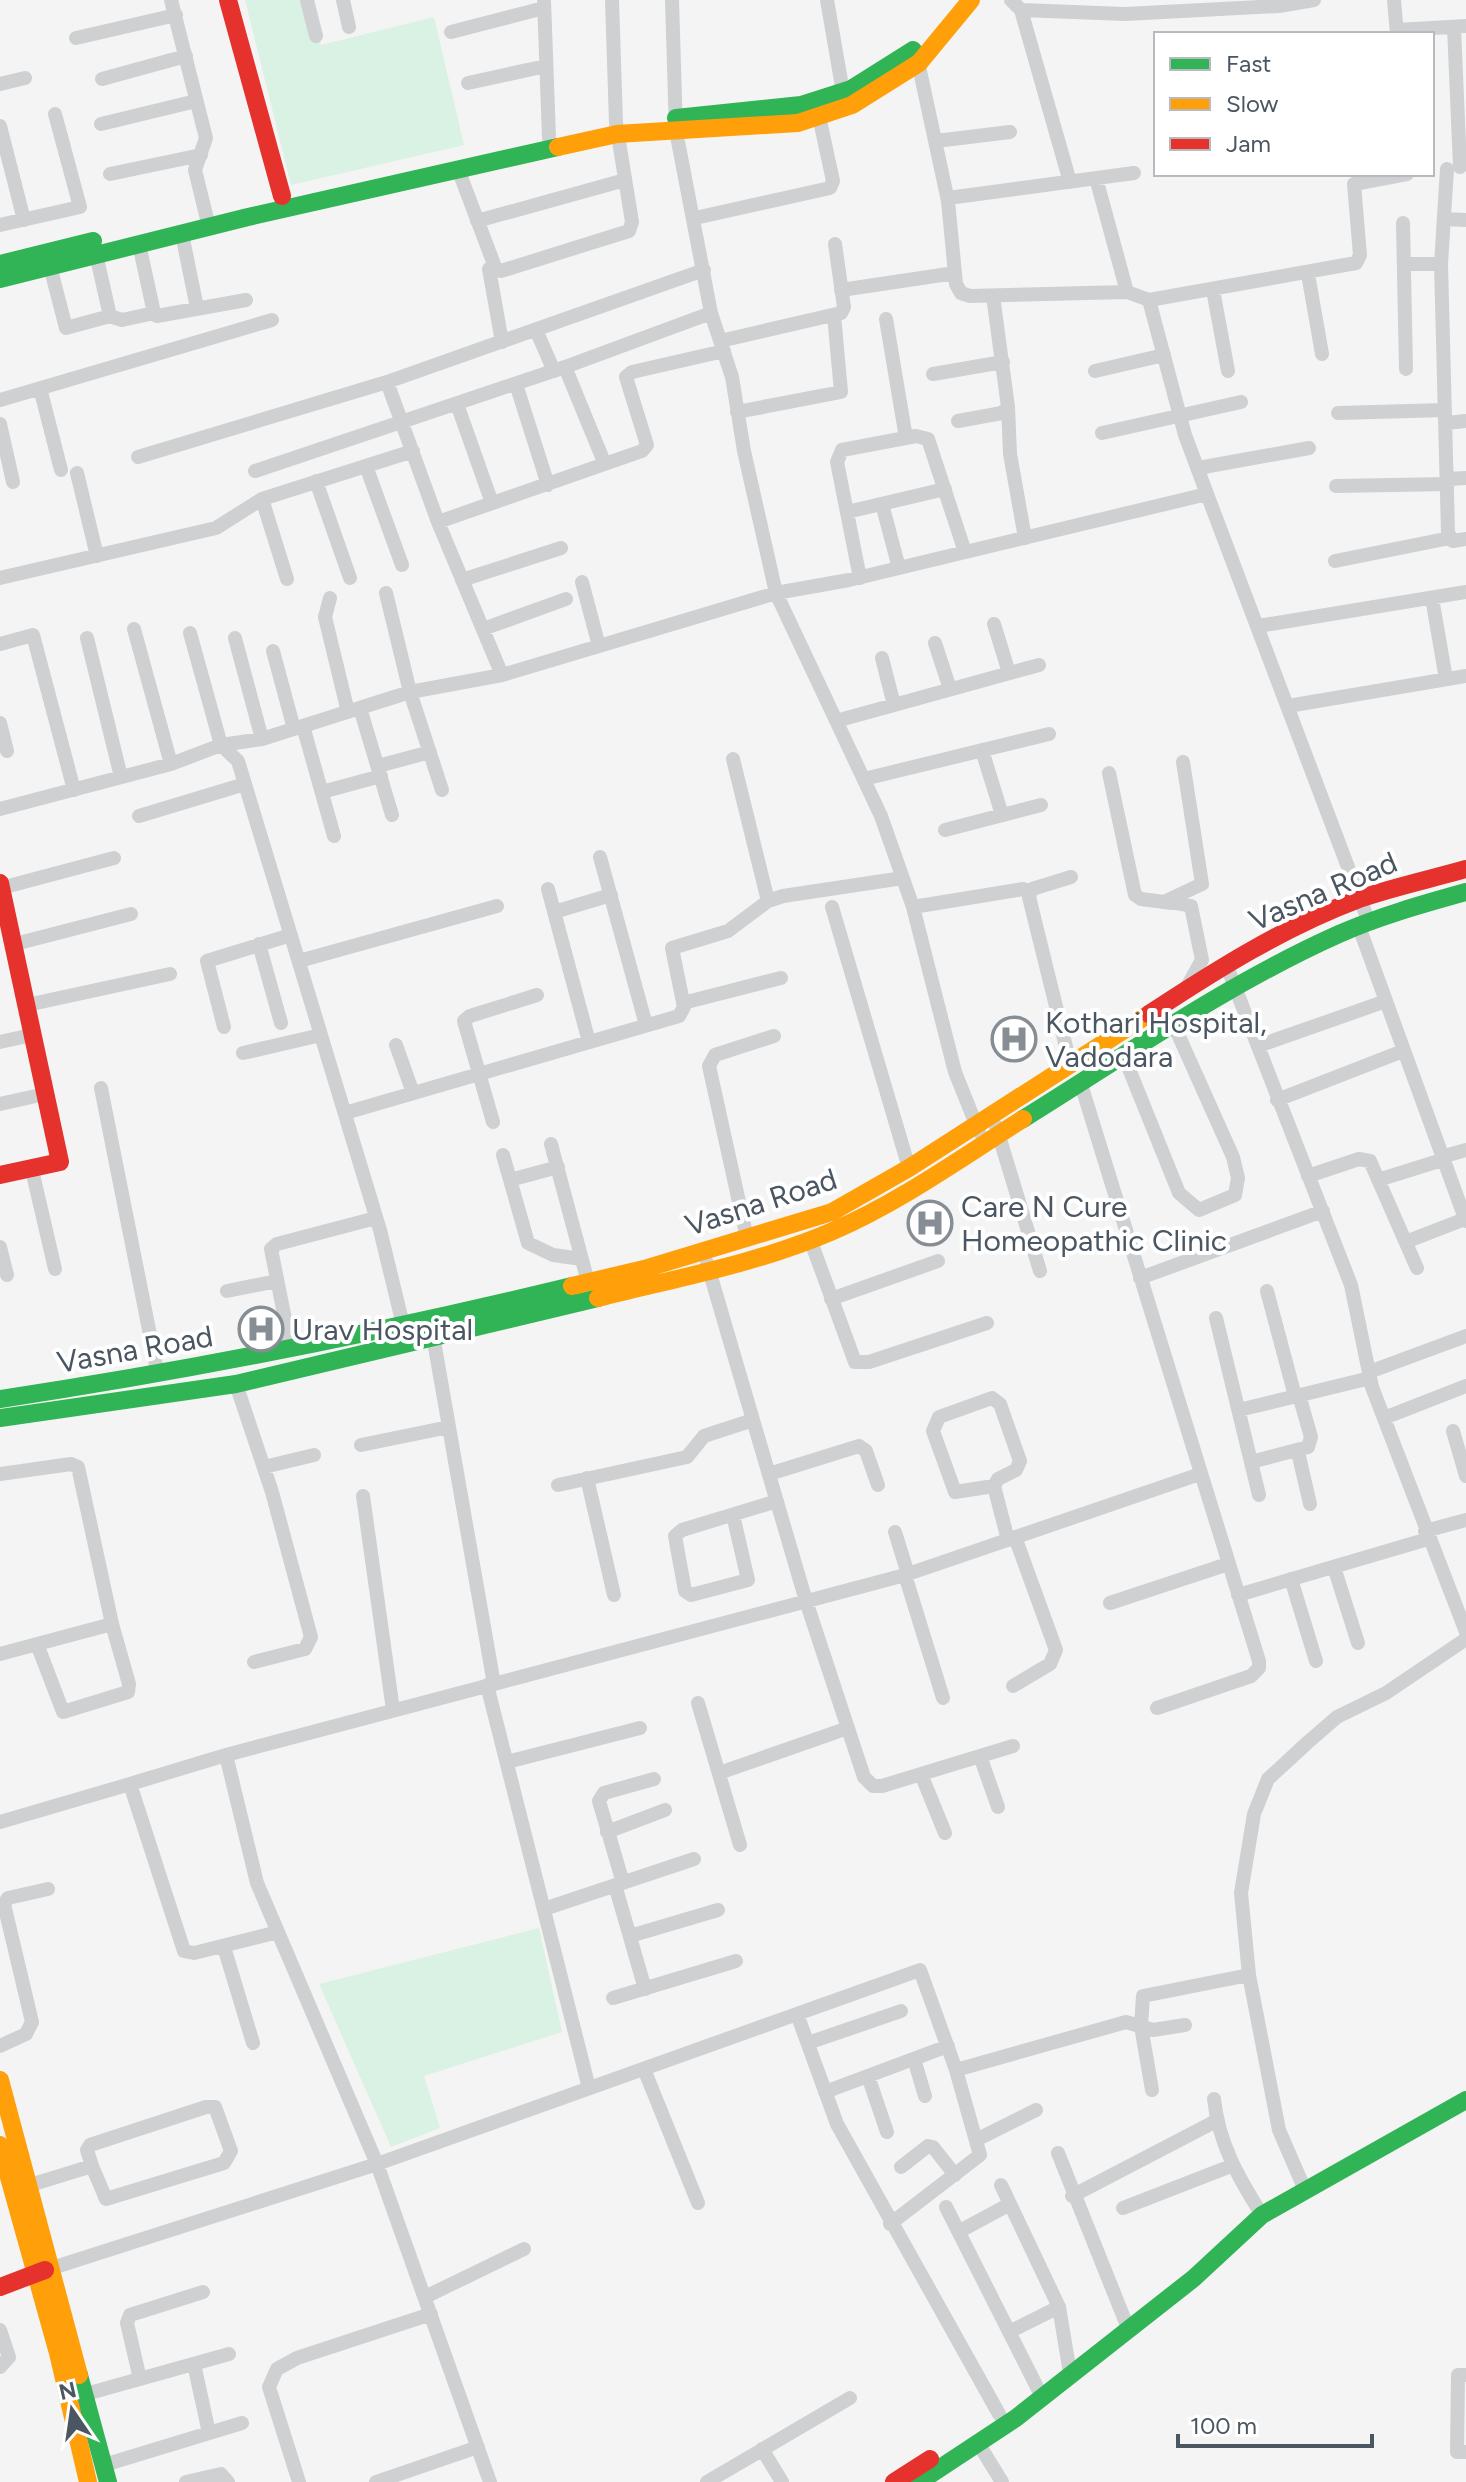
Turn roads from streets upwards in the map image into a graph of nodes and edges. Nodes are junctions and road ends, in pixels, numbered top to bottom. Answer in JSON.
{"nodes":[{"id":1,"x":171,"y":0,"type":"edge"},
{"id":2,"x":228,"y":0,"type":"edge"},
{"id":3,"x":307,"y":0,"type":"edge"},
{"id":4,"x":343,"y":0,"type":"edge"},
{"id":5,"x":612,"y":0,"type":"edge"},
{"id":6,"x":672,"y":0,"type":"edge"},
{"id":7,"x":827,"y":0,"type":"edge"},
{"id":8,"x":953,"y":0,"type":"edge"},
{"id":9,"x":971,"y":0,"type":"edge"},
{"id":10,"x":1314,"y":0,"type":"edge"},
{"id":11,"x":1394,"y":0,"type":"edge"},
{"id":12,"x":544,"y":4,"type":"edge"},
{"id":13,"x":1016,"y":5,"type":"edge"},
{"id":14,"x":176,"y":15,"type":"junction"},
{"id":15,"x":349,"y":27,"type":"dead end"},
{"id":16,"x":1460,"y":27,"type":"edge"},
{"id":17,"x":451,"y":32,"type":"dead end"},
{"id":18,"x":1397,"y":32,"type":"edge"},
{"id":19,"x":316,"y":36,"type":"dead end"},
{"id":20,"x":76,"y":38,"type":"dead end"},
{"id":21,"x":186,"y":56,"type":"junction"},
{"id":22,"x":917,"y":56,"type":"junction"},
{"id":23,"x":546,"y":66,"type":"junction"},
{"id":24,"x":25,"y":78,"type":"dead end"},
{"id":25,"x":102,"y":79,"type":"dead end"},
{"id":26,"x":468,"y":83,"type":"dead end"},
{"id":27,"x":0,"y":84,"type":"edge"},
{"id":28,"x":844,"y":100,"type":"junction"},
{"id":29,"x":196,"y":101,"type":"junction"},
{"id":30,"x":55,"y":114,"type":"dead end"},
{"id":31,"x":819,"y":116,"type":"junction"},
{"id":32,"x":101,"y":124,"type":"dead end"},
{"id":33,"x":676,"y":124,"type":"junction"},
{"id":34,"x":0,"y":126,"type":"edge"},
{"id":35,"x":617,"y":129,"type":"junction"},
{"id":36,"x":1010,"y":132,"type":"dead end"},
{"id":37,"x":549,"y":138,"type":"junction"},
{"id":38,"x":936,"y":141,"type":"junction"},
{"id":39,"x":201,"y":155,"type":"junction"},
{"id":40,"x":1451,"y":168,"type":"edge"},
{"id":41,"x":458,"y":169,"type":"junction"},
{"id":42,"x":1134,"y":173,"type":"dead end"},
{"id":43,"x":110,"y":174,"type":"dead end"},
{"id":44,"x":1393,"y":176,"type":"edge"},
{"id":45,"x":1096,"y":178,"type":"junction"},
{"id":46,"x":625,"y":180,"type":"junction"},
{"id":47,"x":1070,"y":182,"type":"junction"},
{"id":48,"x":282,"y":196,"type":"junction"},
{"id":49,"x":948,"y":198,"type":"junction"},
{"id":50,"x":695,"y":218,"type":"junction"},
{"id":51,"x":1444,"y":219,"type":"junction"},
{"id":52,"x":24,"y":220,"type":"junction"},
{"id":53,"x":1466,"y":220,"type":"edge"},
{"id":54,"x":207,"y":221,"type":"junction"},
{"id":55,"x":477,"y":221,"type":"junction"},
{"id":56,"x":1403,"y":223,"type":"dead end"},
{"id":57,"x":0,"y":225,"type":"edge"},
{"id":58,"x":182,"y":234,"type":"junction"},
{"id":59,"x":139,"y":244,"type":"junction"},
{"id":60,"x":835,"y":244,"type":"dead end"},
{"id":61,"x":96,"y":254,"type":"junction"},
{"id":62,"x":0,"y":264,"type":"edge"},
{"id":63,"x":1406,"y":264,"type":"junction"},
{"id":64,"x":1441,"y":264,"type":"junction"},
{"id":65,"x":50,"y":266,"type":"junction"},
{"id":66,"x":489,"y":269,"type":"dead end"},
{"id":67,"x":704,"y":270,"type":"junction"},
{"id":68,"x":955,"y":273,"type":"junction"},
{"id":69,"x":1308,"y":274,"type":"junction"},
{"id":70,"x":0,"y":279,"type":"edge"},
{"id":71,"x":841,"y":290,"type":"junction"},
{"id":72,"x":1213,"y":290,"type":"junction"},
{"id":73,"x":1127,"y":292,"type":"junction"},
{"id":74,"x":993,"y":296,"type":"junction"},
{"id":75,"x":246,"y":300,"type":"dead end"},
{"id":76,"x":1149,"y":300,"type":"junction"},
{"id":77,"x":197,"y":308,"type":"junction"},
{"id":78,"x":154,"y":313,"type":"junction"},
{"id":79,"x":711,"y":313,"type":"junction"},
{"id":80,"x":834,"y":315,"type":"junction"},
{"id":81,"x":110,"y":316,"type":"junction"},
{"id":82,"x":886,"y":319,"type":"dead end"},
{"id":83,"x":272,"y":320,"type":"dead end"},
{"id":84,"x":536,"y":330,"type":"junction"},
{"id":85,"x":502,"y":342,"type":"junction"},
{"id":86,"x":722,"y":346,"type":"junction"},
{"id":87,"x":1322,"y":354,"type":"dead end"},
{"id":88,"x":1164,"y":355,"type":"junction"},
{"id":89,"x":1003,"y":362,"type":"junction"},
{"id":90,"x":560,"y":369,"type":"junction"},
{"id":91,"x":1406,"y":369,"type":"dead end"},
{"id":92,"x":1095,"y":371,"type":"dead end"},
{"id":93,"x":1228,"y":371,"type":"dead end"},
{"id":94,"x":933,"y":374,"type":"dead end"},
{"id":95,"x":387,"y":382,"type":"junction"},
{"id":96,"x":516,"y":384,"type":"junction"},
{"id":97,"x":40,"y":388,"type":"junction"},
{"id":98,"x":0,"y":400,"type":"edge"},
{"id":99,"x":1241,"y":402,"type":"dead end"},
{"id":100,"x":457,"y":404,"type":"junction"},
{"id":101,"x":1008,"y":407,"type":"junction"},
{"id":102,"x":737,"y":412,"type":"junction"},
{"id":103,"x":1338,"y":413,"type":"dead end"},
{"id":104,"x":1180,"y":416,"type":"junction"},
{"id":105,"x":1446,"y":416,"type":"junction"},
{"id":106,"x":958,"y":421,"type":"dead end"},
{"id":107,"x":1466,"y":421,"type":"edge"},
{"id":108,"x":402,"y":423,"type":"junction"},
{"id":109,"x":0,"y":424,"type":"edge"},
{"id":110,"x":1102,"y":433,"type":"dead end"},
{"id":111,"x":906,"y":438,"type":"junction"},
{"id":112,"x":1309,"y":448,"type":"dead end"},
{"id":113,"x":413,"y":451,"type":"junction"},
{"id":114,"x":138,"y":457,"type":"dead end"},
{"id":115,"x":604,"y":462,"type":"junction"},
{"id":116,"x":366,"y":466,"type":"junction"},
{"id":117,"x":1198,"y":468,"type":"junction"},
{"id":118,"x":61,"y":470,"type":"dead end"},
{"id":119,"x":255,"y":471,"type":"dead end"},
{"id":120,"x":77,"y":473,"type":"dead end"},
{"id":121,"x":1466,"y":478,"type":"edge"},
{"id":122,"x":316,"y":481,"type":"junction"},
{"id":123,"x":13,"y":482,"type":"dead end"},
{"id":124,"x":1448,"y":482,"type":"junction"},
{"id":125,"x":548,"y":485,"type":"junction"},
{"id":126,"x":1336,"y":486,"type":"dead end"},
{"id":127,"x":945,"y":489,"type":"junction"},
{"id":128,"x":1207,"y":494,"type":"junction"},
{"id":129,"x":262,"y":499,"type":"junction"},
{"id":130,"x":492,"y":503,"type":"junction"},
{"id":131,"x":882,"y":504,"type":"junction"},
{"id":132,"x":847,"y":512,"type":"junction"},
{"id":133,"x":438,"y":522,"type":"junction"},
{"id":134,"x":1025,"y":538,"type":"junction"},
{"id":135,"x":1450,"y":538,"type":"junction"},
{"id":136,"x":1466,"y":539,"type":"edge"},
{"id":137,"x":561,"y":548,"type":"dead end"},
{"id":138,"x":965,"y":552,"type":"junction"},
{"id":139,"x":97,"y":556,"type":"junction"},
{"id":140,"x":1335,"y":561,"type":"dead end"},
{"id":141,"x":402,"y":565,"type":"dead end"},
{"id":142,"x":899,"y":568,"type":"junction"},
{"id":143,"x":0,"y":578,"type":"edge"},
{"id":144,"x":350,"y":578,"type":"dead end"},
{"id":145,"x":860,"y":578,"type":"junction"},
{"id":146,"x":287,"y":579,"type":"dead end"},
{"id":147,"x":462,"y":580,"type":"junction"},
{"id":148,"x":582,"y":582,"type":"dead end"},
{"id":149,"x":1466,"y":592,"type":"edge"},
{"id":150,"x":386,"y":593,"type":"dead end"},
{"id":151,"x":776,"y":593,"type":"junction"},
{"id":152,"x":330,"y":598,"type":"dead end"},
{"id":153,"x":1432,"y":598,"type":"junction"},
{"id":154,"x":566,"y":599,"type":"dead end"},
{"id":155,"x":994,"y":624,"type":"dead end"},
{"id":156,"x":1258,"y":626,"type":"junction"},
{"id":157,"x":134,"y":629,"type":"dead end"},
{"id":158,"x":483,"y":629,"type":"junction"},
{"id":159,"x":190,"y":633,"type":"dead end"},
{"id":160,"x":87,"y":638,"type":"dead end"},
{"id":161,"x":235,"y":638,"type":"dead end"},
{"id":162,"x":935,"y":643,"type":"dead end"},
{"id":163,"x":0,"y":644,"type":"edge"},
{"id":164,"x":599,"y":646,"type":"junction"},
{"id":165,"x":273,"y":651,"type":"dead end"},
{"id":166,"x":882,"y":658,"type":"dead end"},
{"id":167,"x":1039,"y":665,"type":"dead end"},
{"id":168,"x":1009,"y":673,"type":"junction"},
{"id":169,"x":502,"y":675,"type":"junction"},
{"id":170,"x":1466,"y":676,"type":"edge"},
{"id":171,"x":1446,"y":679,"type":"junction"},
{"id":172,"x":950,"y":689,"type":"junction"},
{"id":173,"x":410,"y":692,"type":"junction"},
{"id":174,"x":894,"y":705,"type":"junction"},
{"id":175,"x":1288,"y":706,"type":"junction"},
{"id":176,"x":354,"y":710,"type":"junction"},
{"id":177,"x":836,"y":721,"type":"junction"},
{"id":178,"x":0,"y":723,"type":"edge"},
{"id":179,"x":299,"y":727,"type":"junction"},
{"id":180,"x":1049,"y":734,"type":"dead end"},
{"id":181,"x":262,"y":739,"type":"junction"},
{"id":182,"x":221,"y":745,"type":"junction"},
{"id":183,"x":982,"y":750,"type":"junction"},
{"id":184,"x":7,"y":751,"type":"dead end"},
{"id":185,"x":430,"y":752,"type":"junction"},
{"id":186,"x":733,"y":759,"type":"dead end"},
{"id":187,"x":1183,"y":762,"type":"dead end"},
{"id":188,"x":171,"y":764,"type":"junction"},
{"id":189,"x":379,"y":771,"type":"junction"},
{"id":190,"x":1109,"y":773,"type":"dead end"},
{"id":191,"x":121,"y":777,"type":"junction"},
{"id":192,"x":864,"y":779,"type":"junction"},
{"id":193,"x":245,"y":784,"type":"junction"},
{"id":194,"x":74,"y":790,"type":"junction"},
{"id":195,"x":442,"y":790,"type":"dead end"},
{"id":196,"x":322,"y":792,"type":"junction"},
{"id":197,"x":1041,"y":805,"type":"dead end"},
{"id":198,"x":0,"y":809,"type":"edge"},
{"id":199,"x":392,"y":815,"type":"dead end"},
{"id":200,"x":1002,"y":815,"type":"junction"},
{"id":201,"x":139,"y":816,"type":"dead end"},
{"id":202,"x":945,"y":830,"type":"dead end"},
{"id":203,"x":334,"y":836,"type":"dead end"},
{"id":204,"x":600,"y":857,"type":"dead end"},
{"id":205,"x":114,"y":858,"type":"dead end"},
{"id":206,"x":1466,"y":869,"type":"edge"},
{"id":207,"x":1071,"y":877,"type":"dead end"},
{"id":208,"x":903,"y":878,"type":"junction"},
{"id":209,"x":548,"y":889,"type":"dead end"},
{"id":210,"x":1023,"y":889,"type":"dead end"},
{"id":211,"x":1466,"y":892,"type":"edge"},
{"id":212,"x":611,"y":895,"type":"junction"},
{"id":213,"x":2,"y":896,"type":"edge"},
{"id":214,"x":1360,"y":899,"type":"junction"},
{"id":215,"x":768,"y":901,"type":"junction"},
{"id":216,"x":497,"y":906,"type":"dead end"},
{"id":217,"x":1191,"y":906,"type":"junction"},
{"id":218,"x":832,"y":907,"type":"dead end"},
{"id":219,"x":913,"y":907,"type":"junction"},
{"id":220,"x":554,"y":912,"type":"junction"},
{"id":221,"x":131,"y":914,"type":"dead end"},
{"id":222,"x":1363,"y":922,"type":"junction"},
{"id":223,"x":291,"y":935,"type":"junction"},
{"id":224,"x":15,"y":944,"type":"junction"},
{"id":225,"x":259,"y":944,"type":"junction"},
{"id":226,"x":299,"y":961,"type":"junction"},
{"id":227,"x":1226,"y":964,"type":"junction"},
{"id":228,"x":170,"y":974,"type":"dead end"},
{"id":229,"x":781,"y":978,"type":"dead end"},
{"id":230,"x":1236,"y":987,"type":"junction"},
{"id":231,"x":1185,"y":991,"type":"junction"},
{"id":232,"x":537,"y":995,"type":"dead end"},
{"id":233,"x":1386,"y":1001,"type":"junction"},
{"id":234,"x":683,"y":1003,"type":"junction"},
{"id":235,"x":27,"y":1005,"type":"junction"},
{"id":236,"x":281,"y":1023,"type":"dead end"},
{"id":237,"x":1173,"y":1023,"type":"junction"},
{"id":238,"x":646,"y":1025,"type":"junction"},
{"id":239,"x":224,"y":1027,"type":"dead end"},
{"id":240,"x":32,"y":1035,"type":"junction"},
{"id":241,"x":321,"y":1035,"type":"junction"},
{"id":242,"x":774,"y":1036,"type":"dead end"},
{"id":243,"x":0,"y":1042,"type":"edge"},
{"id":244,"x":589,"y":1042,"type":"junction"},
{"id":245,"x":396,"y":1045,"type":"dead end"},
{"id":246,"x":1258,"y":1046,"type":"junction"},
{"id":247,"x":1403,"y":1051,"type":"junction"},
{"id":248,"x":243,"y":1053,"type":"dead end"},
{"id":249,"x":1123,"y":1054,"type":"junction"},
{"id":250,"x":1070,"y":1063,"type":"junction"},
{"id":251,"x":480,"y":1074,"type":"junction"},
{"id":252,"x":1080,"y":1081,"type":"junction"},
{"id":253,"x":101,"y":1088,"type":"dead end"},
{"id":254,"x":413,"y":1093,"type":"junction"},
{"id":255,"x":45,"y":1094,"type":"junction"},
{"id":256,"x":1277,"y":1100,"type":"junction"},
{"id":257,"x":0,"y":1104,"type":"edge"},
{"id":258,"x":345,"y":1113,"type":"junction"},
{"id":259,"x":983,"y":1117,"type":"junction"},
{"id":260,"x":493,"y":1122,"type":"dead end"},
{"id":261,"x":991,"y":1139,"type":"junction"},
{"id":262,"x":551,"y":1144,"type":"dead end"},
{"id":263,"x":1466,"y":1150,"type":"edge"},
{"id":264,"x":503,"y":1155,"type":"dead end"},
{"id":265,"x":1442,"y":1159,"type":"junction"},
{"id":266,"x":558,"y":1167,"type":"junction"},
{"id":267,"x":909,"y":1168,"type":"junction"},
{"id":268,"x":32,"y":1170,"type":"junction"},
{"id":269,"x":0,"y":1175,"type":"edge"},
{"id":270,"x":1308,"y":1176,"type":"junction"},
{"id":271,"x":510,"y":1180,"type":"junction"},
{"id":272,"x":1378,"y":1180,"type":"junction"},
{"id":273,"x":1323,"y":1211,"type":"junction"},
{"id":274,"x":376,"y":1218,"type":"junction"},
{"id":275,"x":1465,"y":1218,"type":"edge"},
{"id":276,"x":747,"y":1238,"type":"junction"},
{"id":277,"x":810,"y":1239,"type":"junction"},
{"id":278,"x":1408,"y":1241,"type":"junction"},
{"id":279,"x":0,"y":1247,"type":"edge"},
{"id":280,"x":703,"y":1251,"type":"junction"},
{"id":281,"x":582,"y":1259,"type":"junction"},
{"id":282,"x":938,"y":1261,"type":"dead end"},
{"id":283,"x":1417,"y":1268,"type":"dead end"},
{"id":284,"x":55,"y":1269,"type":"dead end"},
{"id":285,"x":709,"y":1270,"type":"junction"},
{"id":286,"x":1040,"y":1271,"type":"dead end"},
{"id":287,"x":7,"y":1275,"type":"dead end"},
{"id":288,"x":1140,"y":1278,"type":"junction"},
{"id":289,"x":277,"y":1281,"type":"junction"},
{"id":290,"x":588,"y":1282,"type":"junction"},
{"id":291,"x":227,"y":1291,"type":"dead end"},
{"id":292,"x":1267,"y":1291,"type":"dead end"},
{"id":293,"x":831,"y":1299,"type":"junction"},
{"id":294,"x":1216,"y":1318,"type":"dead end"},
{"id":295,"x":987,"y":1323,"type":"dead end"},
{"id":296,"x":432,"y":1330,"type":"junction"},
{"id":297,"x":406,"y":1335,"type":"junction"},
{"id":298,"x":1466,"y":1336,"type":"edge"},
{"id":299,"x":291,"y":1349,"type":"junction"},
{"id":300,"x":158,"y":1375,"type":"junction"},
{"id":301,"x":1369,"y":1375,"type":"junction"},
{"id":302,"x":236,"y":1384,"type":"junction"},
{"id":303,"x":1466,"y":1386,"type":"edge"},
{"id":304,"x":1297,"y":1396,"type":"junction"},
{"id":305,"x":0,"y":1399,"type":"edge"},
{"id":306,"x":1239,"y":1410,"type":"junction"},
{"id":307,"x":0,"y":1418,"type":"edge"},
{"id":308,"x":1384,"y":1418,"type":"junction"},
{"id":309,"x":753,"y":1420,"type":"junction"},
{"id":310,"x":449,"y":1427,"type":"junction"},
{"id":311,"x":1453,"y":1431,"type":"dead end"},
{"id":312,"x":361,"y":1445,"type":"dead end"},
{"id":313,"x":1298,"y":1452,"type":"junction"},
{"id":314,"x":314,"y":1455,"type":"dead end"},
{"id":315,"x":1251,"y":1462,"type":"junction"},
{"id":316,"x":264,"y":1467,"type":"junction"},
{"id":317,"x":0,"y":1474,"type":"edge"},
{"id":318,"x":769,"y":1474,"type":"junction"},
{"id":319,"x":1200,"y":1474,"type":"junction"},
{"id":320,"x":1466,"y":1476,"type":"edge"},
{"id":321,"x":587,"y":1478,"type":"junction"},
{"id":322,"x":558,"y":1485,"type":"dead end"},
{"id":323,"x":878,"y":1485,"type":"dead end"},
{"id":324,"x":994,"y":1486,"type":"junction"},
{"id":325,"x":1259,"y":1495,"type":"dead end"},
{"id":326,"x":363,"y":1496,"type":"dead end"},
{"id":327,"x":777,"y":1501,"type":"junction"},
{"id":328,"x":1310,"y":1504,"type":"dead end"},
{"id":329,"x":733,"y":1515,"type":"junction"},
{"id":330,"x":1466,"y":1520,"type":"edge"},
{"id":331,"x":895,"y":1532,"type":"dead end"},
{"id":332,"x":1427,"y":1535,"type":"junction"},
{"id":333,"x":1012,"y":1538,"type":"junction"},
{"id":334,"x":1228,"y":1564,"type":"junction"},
{"id":335,"x":1334,"y":1567,"type":"junction"},
{"id":336,"x":906,"y":1574,"type":"junction"},
{"id":337,"x":1291,"y":1579,"type":"junction"},
{"id":338,"x":614,"y":1595,"type":"dead end"},
{"id":339,"x":1238,"y":1595,"type":"junction"},
{"id":340,"x":806,"y":1601,"type":"junction"},
{"id":341,"x":1110,"y":1603,"type":"dead end"},
{"id":342,"x":112,"y":1624,"type":"junction"},
{"id":343,"x":1465,"y":1639,"type":"edge"},
{"id":344,"x":1358,"y":1643,"type":"dead end"},
{"id":345,"x":37,"y":1644,"type":"junction"},
{"id":346,"x":1,"y":1649,"type":"edge"},
{"id":347,"x":1316,"y":1661,"type":"dead end"},
{"id":348,"x":254,"y":1662,"type":"dead end"},
{"id":349,"x":491,"y":1684,"type":"junction"},
{"id":350,"x":1013,"y":1686,"type":"dead end"},
{"id":351,"x":943,"y":1698,"type":"dead end"},
{"id":352,"x":698,"y":1703,"type":"dead end"},
{"id":353,"x":1157,"y":1708,"type":"dead end"},
{"id":354,"x":393,"y":1710,"type":"junction"},
{"id":355,"x":640,"y":1728,"type":"dead end"},
{"id":356,"x":848,"y":1728,"type":"junction"},
{"id":357,"x":1013,"y":1746,"type":"dead end"},
{"id":358,"x":226,"y":1755,"type":"junction"},
{"id":359,"x":980,"y":1756,"type":"junction"},
{"id":360,"x":507,"y":1762,"type":"junction"},
{"id":361,"x":719,"y":1773,"type":"junction"},
{"id":362,"x":921,"y":1774,"type":"junction"},
{"id":363,"x":654,"y":1779,"type":"dead end"},
{"id":364,"x":130,"y":1784,"type":"junction"},
{"id":365,"x":998,"y":1807,"type":"dead end"},
{"id":366,"x":665,"y":1810,"type":"dead end"},
{"id":367,"x":0,"y":1822,"type":"edge"},
{"id":368,"x":607,"y":1832,"type":"junction"},
{"id":369,"x":945,"y":1833,"type":"dead end"},
{"id":370,"x":740,"y":1845,"type":"dead end"},
{"id":371,"x":694,"y":1859,"type":"dead end"},
{"id":372,"x":619,"y":1884,"type":"junction"},
{"id":373,"x":48,"y":1889,"type":"dead end"},
{"id":374,"x":544,"y":1909,"type":"junction"},
{"id":375,"x":718,"y":1910,"type":"dead end"},
{"id":376,"x":278,"y":1932,"type":"junction"},
{"id":377,"x":630,"y":1936,"type":"junction"},
{"id":378,"x":224,"y":1947,"type":"junction"},
{"id":379,"x":736,"y":1961,"type":"dead end"},
{"id":380,"x":1249,"y":1975,"type":"junction"},
{"id":381,"x":645,"y":1989,"type":"junction"},
{"id":382,"x":613,"y":1998,"type":"dead end"},
{"id":383,"x":901,"y":2011,"type":"dead end"},
{"id":384,"x":797,"y":2014,"type":"junction"},
{"id":385,"x":1185,"y":2025,"type":"dead end"},
{"id":386,"x":1141,"y":2026,"type":"junction"},
{"id":387,"x":253,"y":2043,"type":"dead end"},
{"id":388,"x":808,"y":2043,"type":"junction"},
{"id":389,"x":0,"y":2046,"type":"edge"},
{"id":390,"x":948,"y":2046,"type":"junction"},
{"id":391,"x":914,"y":2059,"type":"junction"},
{"id":392,"x":644,"y":2069,"type":"junction"},
{"id":393,"x":956,"y":2070,"type":"junction"},
{"id":394,"x":868,"y":2076,"type":"junction"},
{"id":395,"x":0,"y":2080,"type":"edge"},
{"id":396,"x":589,"y":2088,"type":"junction"},
{"id":397,"x":1152,"y":2090,"type":"dead end"},
{"id":398,"x":825,"y":2092,"type":"junction"},
{"id":399,"x":925,"y":2096,"type":"dead end"},
{"id":400,"x":1214,"y":2099,"type":"dead end"},
{"id":401,"x":1466,"y":2100,"type":"edge"},
{"id":402,"x":1036,"y":2110,"type":"dead end"},
{"id":403,"x":1216,"y":2121,"type":"junction"},
{"id":404,"x":887,"y":2132,"type":"dead end"},
{"id":405,"x":976,"y":2140,"type":"junction"},
{"id":406,"x":0,"y":2145,"type":"edge"},
{"id":407,"x":1058,"y":2153,"type":"dead end"},
{"id":408,"x":377,"y":2164,"type":"junction"},
{"id":409,"x":92,"y":2166,"type":"junction"},
{"id":410,"x":1231,"y":2166,"type":"junction"},
{"id":411,"x":901,"y":2167,"type":"dead end"},
{"id":412,"x":955,"y":2175,"type":"junction"},
{"id":413,"x":1001,"y":2185,"type":"dead end"},
{"id":414,"x":27,"y":2186,"type":"junction"},
{"id":415,"x":1305,"y":2190,"type":"junction"},
{"id":416,"x":1072,"y":2196,"type":"junction"},
{"id":417,"x":698,"y":2203,"type":"dead end"},
{"id":418,"x":1010,"y":2204,"type":"junction"},
{"id":419,"x":946,"y":2207,"type":"dead end"},
{"id":420,"x":1123,"y":2208,"type":"dead end"},
{"id":421,"x":1262,"y":2215,"type":"junction"},
{"id":422,"x":890,"y":2224,"type":"junction"},
{"id":423,"x":960,"y":2231,"type":"junction"},
{"id":424,"x":524,"y":2249,"type":"dead end"},
{"id":425,"x":41,"y":2271,"type":"junction"},
{"id":426,"x":0,"y":2287,"type":"edge"},
{"id":427,"x":203,"y":2292,"type":"dead end"},
{"id":428,"x":425,"y":2297,"type":"junction"},
{"id":429,"x":1059,"y":2307,"type":"junction"},
{"id":430,"x":431,"y":2314,"type":"junction"},
{"id":431,"x":1128,"y":2328,"type":"junction"},
{"id":432,"x":0,"y":2330,"type":"edge"},
{"id":433,"x":1011,"y":2331,"type":"junction"},
{"id":434,"x":229,"y":2354,"type":"dead end"},
{"id":435,"x":194,"y":2364,"type":"junction"},
{"id":436,"x":0,"y":2367,"type":"edge"},
{"id":437,"x":1070,"y":2373,"type":"junction"},
{"id":438,"x":1466,"y":2375,"type":"edge"},
{"id":439,"x":140,"y":2379,"type":"junction"},
{"id":440,"x":1045,"y":2391,"type":"junction"},
{"id":441,"x":86,"y":2394,"type":"junction"},
{"id":442,"x":850,"y":2398,"type":"dead end"},
{"id":443,"x":999,"y":2414,"type":"junction"},
{"id":444,"x":242,"y":2423,"type":"dead end"},
{"id":445,"x":209,"y":2433,"type":"junction"},
{"id":446,"x":978,"y":2443,"type":"junction"},
{"id":447,"x":478,"y":2447,"type":"junction"},
{"id":448,"x":762,"y":2449,"type":"junction"},
{"id":449,"x":1466,"y":2452,"type":"edge"},
{"id":450,"x":101,"y":2478,"type":"edge"},
{"id":451,"x":186,"y":2482,"type":"edge"},
{"id":452,"x":228,"y":2482,"type":"edge"},
{"id":453,"x":299,"y":2482,"type":"edge"},
{"id":454,"x":376,"y":2482,"type":"edge"},
{"id":455,"x":490,"y":2482,"type":"edge"},
{"id":456,"x":707,"y":2482,"type":"edge"},
{"id":457,"x":782,"y":2482,"type":"edge"},
{"id":458,"x":894,"y":2482,"type":"edge"},
{"id":459,"x":919,"y":2482,"type":"edge"},
{"id":460,"x":1002,"y":2482,"type":"edge"}],
"edges":[{"from":1,"to":14,"type":"street"},
{"from":2,"to":48,"type":"street"},
{"from":3,"to":19,"type":"street"},
{"from":4,"to":15,"type":"street"},
{"from":5,"to":35,"type":"street"},
{"from":6,"to":33,"type":"street"},
{"from":7,"to":28,"type":"street"},
{"from":8,"to":22,"type":"street"},
{"from":9,"to":22,"type":"street"},
{"from":10,"to":13,"type":"street"},
{"from":11,"to":18,"type":"street"},
{"from":12,"to":17,"type":"street"},
{"from":12,"to":23,"type":"street"},
{"from":13,"to":47,"type":"street"},
{"from":14,"to":20,"type":"street"},
{"from":14,"to":21,"type":"street"},
{"from":16,"to":18,"type":"street"},
{"from":16,"to":40,"type":"street"},
{"from":21,"to":25,"type":"street"},
{"from":21,"to":29,"type":"street"},
{"from":22,"to":28,"type":"street"},
{"from":22,"to":38,"type":"street"},
{"from":23,"to":26,"type":"street"},
{"from":23,"to":37,"type":"street"},
{"from":24,"to":27,"type":"street"},
{"from":28,"to":31,"type":"street"},
{"from":28,"to":33,"type":"street"},
{"from":29,"to":32,"type":"street"},
{"from":29,"to":39,"type":"street"},
{"from":30,"to":52,"type":"street"},
{"from":31,"to":33,"type":"street"},
{"from":31,"to":50,"type":"street"},
{"from":33,"to":35,"type":"street"},
{"from":33,"to":50,"type":"street"},
{"from":34,"to":52,"type":"street"},
{"from":35,"to":37,"type":"street"},
{"from":35,"to":41,"type":"street"},
{"from":35,"to":46,"type":"street"},
{"from":36,"to":38,"type":"street"},
{"from":37,"to":48,"type":"street"},
{"from":38,"to":49,"type":"street"},
{"from":39,"to":43,"type":"street"},
{"from":39,"to":54,"type":"street"},
{"from":40,"to":51,"type":"street"},
{"from":41,"to":54,"type":"street"},
{"from":41,"to":55,"type":"street"},
{"from":42,"to":45,"type":"street"},
{"from":44,"to":69,"type":"street"},
{"from":45,"to":47,"type":"street"},
{"from":45,"to":73,"type":"street"},
{"from":46,"to":55,"type":"street"},
{"from":46,"to":55,"type":"street"},
{"from":47,"to":49,"type":"street"},
{"from":48,"to":54,"type":"street"},
{"from":49,"to":68,"type":"street"},
{"from":50,"to":67,"type":"street"},
{"from":51,"to":53,"type":"street"},
{"from":51,"to":64,"type":"street"},
{"from":52,"to":57,"type":"street"},
{"from":54,"to":58,"type":"street"},
{"from":54,"to":62,"type":"street"},
{"from":56,"to":63,"type":"street"},
{"from":58,"to":59,"type":"street"},
{"from":58,"to":77,"type":"street"},
{"from":59,"to":61,"type":"street"},
{"from":59,"to":78,"type":"street"},
{"from":60,"to":71,"type":"street"},
{"from":61,"to":65,"type":"street"},
{"from":61,"to":81,"type":"street"},
{"from":63,"to":64,"type":"street"},
{"from":63,"to":91,"type":"street"},
{"from":64,"to":105,"type":"street"},
{"from":65,"to":70,"type":"street"},
{"from":65,"to":81,"type":"street"},
{"from":66,"to":85,"type":"street"},
{"from":67,"to":79,"type":"street"},
{"from":67,"to":84,"type":"street"},
{"from":68,"to":71,"type":"street"},
{"from":68,"to":74,"type":"street"},
{"from":69,"to":72,"type":"street"},
{"from":69,"to":87,"type":"street"},
{"from":71,"to":80,"type":"street"},
{"from":72,"to":76,"type":"street"},
{"from":72,"to":93,"type":"street"},
{"from":73,"to":74,"type":"street"},
{"from":73,"to":76,"type":"street"},
{"from":74,"to":89,"type":"street"},
{"from":75,"to":77,"type":"street"},
{"from":76,"to":88,"type":"street"},
{"from":77,"to":78,"type":"street"},
{"from":78,"to":81,"type":"street"},
{"from":79,"to":86,"type":"street"},
{"from":79,"to":90,"type":"street"},
{"from":80,"to":86,"type":"street"},
{"from":80,"to":102,"type":"street"},
{"from":82,"to":111,"type":"street"},
{"from":83,"to":97,"type":"street"},
{"from":84,"to":85,"type":"street"},
{"from":84,"to":90,"type":"street"},
{"from":85,"to":95,"type":"street"},
{"from":86,"to":102,"type":"street"},
{"from":86,"to":115,"type":"street"},
{"from":88,"to":92,"type":"street"},
{"from":88,"to":104,"type":"street"},
{"from":89,"to":94,"type":"street"},
{"from":89,"to":101,"type":"street"},
{"from":90,"to":96,"type":"street"},
{"from":90,"to":115,"type":"street"},
{"from":95,"to":108,"type":"street"},
{"from":95,"to":114,"type":"street"},
{"from":96,"to":100,"type":"street"},
{"from":96,"to":125,"type":"street"},
{"from":97,"to":98,"type":"street"},
{"from":97,"to":118,"type":"street"},
{"from":99,"to":104,"type":"street"},
{"from":100,"to":108,"type":"street"},
{"from":100,"to":130,"type":"street"},
{"from":101,"to":106,"type":"street"},
{"from":101,"to":134,"type":"street"},
{"from":102,"to":151,"type":"street"},
{"from":103,"to":105,"type":"street"},
{"from":104,"to":110,"type":"street"},
{"from":104,"to":117,"type":"street"},
{"from":105,"to":107,"type":"street"},
{"from":105,"to":124,"type":"street"},
{"from":108,"to":113,"type":"street"},
{"from":108,"to":119,"type":"street"},
{"from":109,"to":123,"type":"street"},
{"from":111,"to":127,"type":"street"},
{"from":111,"to":132,"type":"street"},
{"from":112,"to":117,"type":"street"},
{"from":113,"to":116,"type":"street"},
{"from":113,"to":133,"type":"street"},
{"from":115,"to":125,"type":"street"},
{"from":116,"to":122,"type":"street"},
{"from":116,"to":141,"type":"street"},
{"from":117,"to":128,"type":"street"},
{"from":120,"to":139,"type":"street"},
{"from":121,"to":124,"type":"street"},
{"from":122,"to":129,"type":"street"},
{"from":122,"to":144,"type":"street"},
{"from":124,"to":126,"type":"street"},
{"from":124,"to":135,"type":"street"},
{"from":125,"to":130,"type":"street"},
{"from":127,"to":131,"type":"street"},
{"from":127,"to":138,"type":"street"},
{"from":128,"to":134,"type":"street"},
{"from":128,"to":156,"type":"street"},
{"from":129,"to":139,"type":"street"},
{"from":129,"to":146,"type":"street"},
{"from":130,"to":133,"type":"street"},
{"from":131,"to":132,"type":"street"},
{"from":131,"to":142,"type":"street"},
{"from":132,"to":145,"type":"street"},
{"from":133,"to":147,"type":"street"},
{"from":134,"to":138,"type":"street"},
{"from":135,"to":136,"type":"street"},
{"from":135,"to":140,"type":"street"},
{"from":137,"to":147,"type":"street"},
{"from":138,"to":142,"type":"street"},
{"from":139,"to":143,"type":"street"},
{"from":142,"to":145,"type":"street"},
{"from":145,"to":151,"type":"street"},
{"from":147,"to":158,"type":"street"},
{"from":148,"to":164,"type":"street"},
{"from":149,"to":153,"type":"street"},
{"from":150,"to":173,"type":"street"},
{"from":151,"to":164,"type":"street"},
{"from":151,"to":177,"type":"street"},
{"from":152,"to":176,"type":"street"},
{"from":153,"to":156,"type":"street"},
{"from":153,"to":171,"type":"street"},
{"from":154,"to":158,"type":"street"},
{"from":155,"to":168,"type":"street"},
{"from":156,"to":175,"type":"street"},
{"from":157,"to":188,"type":"street"},
{"from":158,"to":169,"type":"street"},
{"from":159,"to":182,"type":"street"},
{"from":160,"to":191,"type":"street"},
{"from":161,"to":181,"type":"street"},
{"from":162,"to":172,"type":"street"},
{"from":163,"to":194,"type":"street"},
{"from":164,"to":169,"type":"street"},
{"from":165,"to":179,"type":"street"},
{"from":166,"to":174,"type":"street"},
{"from":167,"to":168,"type":"street"},
{"from":168,"to":172,"type":"street"},
{"from":169,"to":173,"type":"street"},
{"from":170,"to":171,"type":"street"},
{"from":171,"to":175,"type":"street"},
{"from":172,"to":174,"type":"street"},
{"from":173,"to":176,"type":"street"},
{"from":173,"to":185,"type":"street"},
{"from":174,"to":177,"type":"street"},
{"from":175,"to":214,"type":"street"},
{"from":176,"to":179,"type":"street"},
{"from":176,"to":189,"type":"street"},
{"from":177,"to":192,"type":"street"},
{"from":178,"to":184,"type":"street"},
{"from":179,"to":181,"type":"street"},
{"from":179,"to":196,"type":"street"},
{"from":180,"to":183,"type":"street"},
{"from":181,"to":182,"type":"street"},
{"from":182,"to":188,"type":"street"},
{"from":182,"to":193,"type":"street"},
{"from":183,"to":192,"type":"street"},
{"from":183,"to":200,"type":"street"},
{"from":185,"to":189,"type":"street"},
{"from":185,"to":195,"type":"street"},
{"from":186,"to":215,"type":"street"},
{"from":187,"to":217,"type":"street"},
{"from":188,"to":191,"type":"street"},
{"from":189,"to":196,"type":"street"},
{"from":189,"to":199,"type":"street"},
{"from":190,"to":217,"type":"street"},
{"from":191,"to":194,"type":"street"},
{"from":192,"to":208,"type":"street"},
{"from":193,"to":201,"type":"street"},
{"from":193,"to":223,"type":"street"},
{"from":194,"to":198,"type":"street"},
{"from":196,"to":203,"type":"street"},
{"from":197,"to":200,"type":"street"},
{"from":200,"to":202,"type":"street"},
{"from":204,"to":212,"type":"street"},
{"from":205,"to":213,"type":"street"},
{"from":206,"to":214,"type":"street","name":"Vasna Road"},
{"from":207,"to":250,"type":"street"},
{"from":208,"to":215,"type":"street"},
{"from":208,"to":219,"type":"street"},
{"from":209,"to":220,"type":"street"},
{"from":210,"to":219,"type":"street"},
{"from":211,"to":222,"type":"street","name":"Vasna Road"},
{"from":212,"to":220,"type":"street"},
{"from":212,"to":238,"type":"street"},
{"from":213,"to":224,"type":"street"},
{"from":214,"to":222,"type":"street"},
{"from":214,"to":227,"type":"street","name":"Vasna Road"},
{"from":215,"to":234,"type":"street"},
{"from":216,"to":226,"type":"street"},
{"from":217,"to":231,"type":"street"},
{"from":218,"to":267,"type":"street"},
{"from":219,"to":259,"type":"street"},
{"from":220,"to":244,"type":"street"},
{"from":221,"to":224,"type":"street"},
{"from":222,"to":230,"type":"street","name":"Vasna Road"},
{"from":222,"to":233,"type":"street"},
{"from":223,"to":225,"type":"street"},
{"from":223,"to":226,"type":"street"},
{"from":224,"to":235,"type":"street"},
{"from":225,"to":236,"type":"street"},
{"from":225,"to":239,"type":"street"},
{"from":226,"to":241,"type":"street"},
{"from":227,"to":230,"type":"street"},
{"from":227,"to":231,"type":"street","name":"Vasna Road"},
{"from":228,"to":235,"type":"street"},
{"from":229,"to":234,"type":"street"},
{"from":230,"to":237,"type":"street","name":"Vasna Road"},
{"from":230,"to":246,"type":"street"},
{"from":231,"to":250,"type":"street","name":"Vasna Road"},
{"from":232,"to":251,"type":"street"},
{"from":233,"to":246,"type":"street"},
{"from":233,"to":247,"type":"street"},
{"from":234,"to":238,"type":"street"},
{"from":235,"to":240,"type":"street"},
{"from":237,"to":249,"type":"street","name":"Vasna Road"},
{"from":237,"to":249,"type":"street"},
{"from":238,"to":244,"type":"street"},
{"from":240,"to":243,"type":"street"},
{"from":240,"to":255,"type":"street"},
{"from":241,"to":248,"type":"street"},
{"from":241,"to":258,"type":"street"},
{"from":242,"to":276,"type":"street"},
{"from":244,"to":251,"type":"street"},
{"from":245,"to":254,"type":"street"},
{"from":246,"to":256,"type":"street"},
{"from":247,"to":256,"type":"street"},
{"from":247,"to":265,"type":"street"},
{"from":249,"to":252,"type":"street","name":"Vasna Road"},
{"from":250,"to":259,"type":"street","name":"Vasna Road"},
{"from":251,"to":254,"type":"street"},
{"from":251,"to":260,"type":"street"},
{"from":252,"to":261,"type":"street","name":"Vasna Road"},
{"from":252,"to":288,"type":"street"},
{"from":253,"to":300,"type":"street"},
{"from":254,"to":258,"type":"street"},
{"from":255,"to":257,"type":"street"},
{"from":255,"to":268,"type":"street"},
{"from":256,"to":270,"type":"street"},
{"from":258,"to":274,"type":"street"},
{"from":259,"to":261,"type":"street"},
{"from":259,"to":267,"type":"street","name":"Vasna Road"},
{"from":261,"to":277,"type":"street","name":"Vasna Road"},
{"from":261,"to":286,"type":"street"},
{"from":262,"to":266,"type":"street"},
{"from":263,"to":265,"type":"street"},
{"from":264,"to":271,"type":"street"},
{"from":265,"to":272,"type":"street"},
{"from":265,"to":275,"type":"street"},
{"from":266,"to":271,"type":"street"},
{"from":266,"to":281,"type":"street"},
{"from":267,"to":276,"type":"street","name":"Vasna Road"},
{"from":268,"to":269,"type":"street"},
{"from":268,"to":284,"type":"street"},
{"from":270,"to":272,"type":"street"},
{"from":270,"to":273,"type":"street"},
{"from":271,"to":281,"type":"street"},
{"from":272,"to":278,"type":"street"},
{"from":273,"to":288,"type":"street"},
{"from":273,"to":301,"type":"street"},
{"from":274,"to":289,"type":"street"},
{"from":274,"to":297,"type":"street"},
{"from":275,"to":278,"type":"street"},
{"from":276,"to":280,"type":"street","name":"Vasna Road"},
{"from":277,"to":285,"type":"street","name":"Vasna Road"},
{"from":277,"to":293,"type":"street"},
{"from":278,"to":283,"type":"street"},
{"from":279,"to":287,"type":"street"},
{"from":280,"to":285,"type":"street"},
{"from":280,"to":290,"type":"street","name":"Vasna Road"},
{"from":281,"to":290,"type":"street"},
{"from":282,"to":293,"type":"street"},
{"from":285,"to":296,"type":"street","name":"Vasna Road"},
{"from":285,"to":309,"type":"street"},
{"from":288,"to":319,"type":"street"},
{"from":289,"to":291,"type":"street"},
{"from":289,"to":299,"type":"street"},
{"from":290,"to":296,"type":"street","name":"Vasna Road"},
{"from":292,"to":304,"type":"street"},
{"from":293,"to":295,"type":"street"},
{"from":294,"to":306,"type":"street"},
{"from":296,"to":297,"type":"street","name":"Vasna Road"},
{"from":296,"to":310,"type":"street"},
{"from":297,"to":299,"type":"street","name":"Vasna Road"},
{"from":297,"to":302,"type":"street","name":"Vasna Road"},
{"from":298,"to":301,"type":"street"},
{"from":299,"to":300,"type":"street","name":"Vasna Road"},
{"from":300,"to":305,"type":"street","name":"Vasna Road"},
{"from":301,"to":304,"type":"street"},
{"from":301,"to":308,"type":"street"},
{"from":302,"to":307,"type":"street","name":"Vasna Road"},
{"from":302,"to":316,"type":"street"},
{"from":303,"to":308,"type":"street"},
{"from":304,"to":306,"type":"street"},
{"from":304,"to":313,"type":"street"},
{"from":306,"to":315,"type":"street"},
{"from":308,"to":332,"type":"street"},
{"from":309,"to":318,"type":"street"},
{"from":309,"to":321,"type":"street"},
{"from":310,"to":312,"type":"street"},
{"from":310,"to":349,"type":"street"},
{"from":311,"to":320,"type":"street"},
{"from":313,"to":315,"type":"street"},
{"from":313,"to":328,"type":"street"},
{"from":314,"to":316,"type":"street"},
{"from":315,"to":325,"type":"street"},
{"from":316,"to":348,"type":"street"},
{"from":317,"to":342,"type":"street"},
{"from":318,"to":323,"type":"street"},
{"from":318,"to":327,"type":"street"},
{"from":319,"to":333,"type":"street"},
{"from":319,"to":334,"type":"street"},
{"from":321,"to":322,"type":"street"},
{"from":321,"to":338,"type":"street"},
{"from":324,"to":324,"type":"street"},
{"from":324,"to":333,"type":"street"},
{"from":326,"to":354,"type":"street"},
{"from":327,"to":329,"type":"street"},
{"from":327,"to":340,"type":"street"},
{"from":329,"to":329,"type":"street"},
{"from":330,"to":332,"type":"street"},
{"from":331,"to":336,"type":"street"},
{"from":332,"to":335,"type":"street"},
{"from":332,"to":343,"type":"street"},
{"from":333,"to":336,"type":"street"},
{"from":333,"to":350,"type":"street"},
{"from":334,"to":339,"type":"street"},
{"from":334,"to":341,"type":"street"},
{"from":335,"to":337,"type":"street"},
{"from":335,"to":344,"type":"street"},
{"from":336,"to":340,"type":"street"},
{"from":336,"to":351,"type":"street"},
{"from":337,"to":339,"type":"street"},
{"from":337,"to":347,"type":"street"},
{"from":339,"to":353,"type":"street"},
{"from":340,"to":349,"type":"street"},
{"from":340,"to":356,"type":"street"},
{"from":342,"to":345,"type":"street"},
{"from":342,"to":345,"type":"street"},
{"from":343,"to":380,"type":"street"},
{"from":345,"to":346,"type":"street"},
{"from":349,"to":354,"type":"street"},
{"from":349,"to":360,"type":"street"},
{"from":352,"to":361,"type":"street"},
{"from":354,"to":358,"type":"street"},
{"from":355,"to":360,"type":"street"},
{"from":356,"to":361,"type":"street"},
{"from":356,"to":362,"type":"street"},
{"from":357,"to":359,"type":"street"},
{"from":358,"to":364,"type":"street"},
{"from":358,"to":376,"type":"street"},
{"from":359,"to":362,"type":"street"},
{"from":359,"to":365,"type":"street"},
{"from":360,"to":374,"type":"street"},
{"from":361,"to":370,"type":"street"},
{"from":362,"to":369,"type":"street"},
{"from":363,"to":368,"type":"street"},
{"from":364,"to":367,"type":"street"},
{"from":364,"to":378,"type":"street"},
{"from":366,"to":368,"type":"street"},
{"from":368,"to":372,"type":"street"},
{"from":371,"to":372,"type":"street"},
{"from":372,"to":374,"type":"street"},
{"from":372,"to":377,"type":"street"},
{"from":373,"to":389,"type":"street"},
{"from":374,"to":396,"type":"street"},
{"from":375,"to":377,"type":"street"},
{"from":376,"to":378,"type":"street"},
{"from":376,"to":408,"type":"street"},
{"from":377,"to":381,"type":"street"},
{"from":378,"to":387,"type":"street"},
{"from":379,"to":381,"type":"street"},
{"from":380,"to":386,"type":"street"},
{"from":380,"to":415,"type":"street"},
{"from":381,"to":382,"type":"street"},
{"from":383,"to":388,"type":"street"},
{"from":384,"to":388,"type":"street"},
{"from":384,"to":390,"type":"street"},
{"from":384,"to":392,"type":"street"},
{"from":385,"to":386,"type":"street"},
{"from":386,"to":393,"type":"street"},
{"from":386,"to":397,"type":"street"},
{"from":388,"to":398,"type":"street"},
{"from":390,"to":391,"type":"street"},
{"from":390,"to":393,"type":"street"},
{"from":391,"to":394,"type":"street"},
{"from":391,"to":399,"type":"street"},
{"from":392,"to":396,"type":"street"},
{"from":392,"to":417,"type":"street"},
{"from":393,"to":405,"type":"street"},
{"from":394,"to":398,"type":"street"},
{"from":394,"to":404,"type":"street"},
{"from":395,"to":414,"type":"street"},
{"from":396,"to":408,"type":"street"},
{"from":398,"to":422,"type":"street"},
{"from":400,"to":403,"type":"street"},
{"from":401,"to":415,"type":"street"},
{"from":402,"to":405,"type":"street"},
{"from":403,"to":410,"type":"street"},
{"from":403,"to":416,"type":"street"},
{"from":405,"to":412,"type":"street"},
{"from":406,"to":425,"type":"street"},
{"from":407,"to":416,"type":"street"},
{"from":408,"to":425,"type":"street"},
{"from":408,"to":428,"type":"street"},
{"from":409,"to":409,"type":"street"},
{"from":409,"to":414,"type":"street"},
{"from":410,"to":420,"type":"street"},
{"from":410,"to":421,"type":"street"},
{"from":411,"to":412,"type":"street"},
{"from":412,"to":422,"type":"street"},
{"from":413,"to":418,"type":"street"},
{"from":414,"to":425,"type":"street"},
{"from":415,"to":421,"type":"street"},
{"from":416,"to":431,"type":"street"},
{"from":418,"to":423,"type":"street"},
{"from":418,"to":429,"type":"street"},
{"from":419,"to":423,"type":"street"},
{"from":421,"to":431,"type":"street"},
{"from":422,"to":443,"type":"street"},
{"from":423,"to":433,"type":"street"},
{"from":424,"to":428,"type":"street"},
{"from":425,"to":426,"type":"street"},
{"from":425,"to":441,"type":"street"},
{"from":425,"to":450,"type":"street"},
{"from":427,"to":439,"type":"street"},
{"from":428,"to":430,"type":"street"},
{"from":429,"to":433,"type":"street"},
{"from":429,"to":437,"type":"street"},
{"from":430,"to":447,"type":"street"},
{"from":430,"to":453,"type":"street"},
{"from":431,"to":437,"type":"street"},
{"from":432,"to":436,"type":"street"},
{"from":433,"to":440,"type":"street"},
{"from":434,"to":435,"type":"street"},
{"from":435,"to":439,"type":"street"},
{"from":435,"to":445,"type":"street"},
{"from":437,"to":440,"type":"street"},
{"from":438,"to":449,"type":"street"},
{"from":439,"to":441,"type":"street"},
{"from":440,"to":443,"type":"street"},
{"from":440,"to":446,"type":"street"},
{"from":441,"to":450,"type":"street"},
{"from":442,"to":448,"type":"street"},
{"from":443,"to":458,"type":"street"},
{"from":444,"to":445,"type":"street"},
{"from":445,"to":450,"type":"street"},
{"from":446,"to":459,"type":"street"},
{"from":446,"to":460,"type":"street"},
{"from":447,"to":454,"type":"street"},
{"from":447,"to":455,"type":"street"},
{"from":448,"to":456,"type":"street"},
{"from":448,"to":457,"type":"street"},
{"from":451,"to":452,"type":"street"}]}
